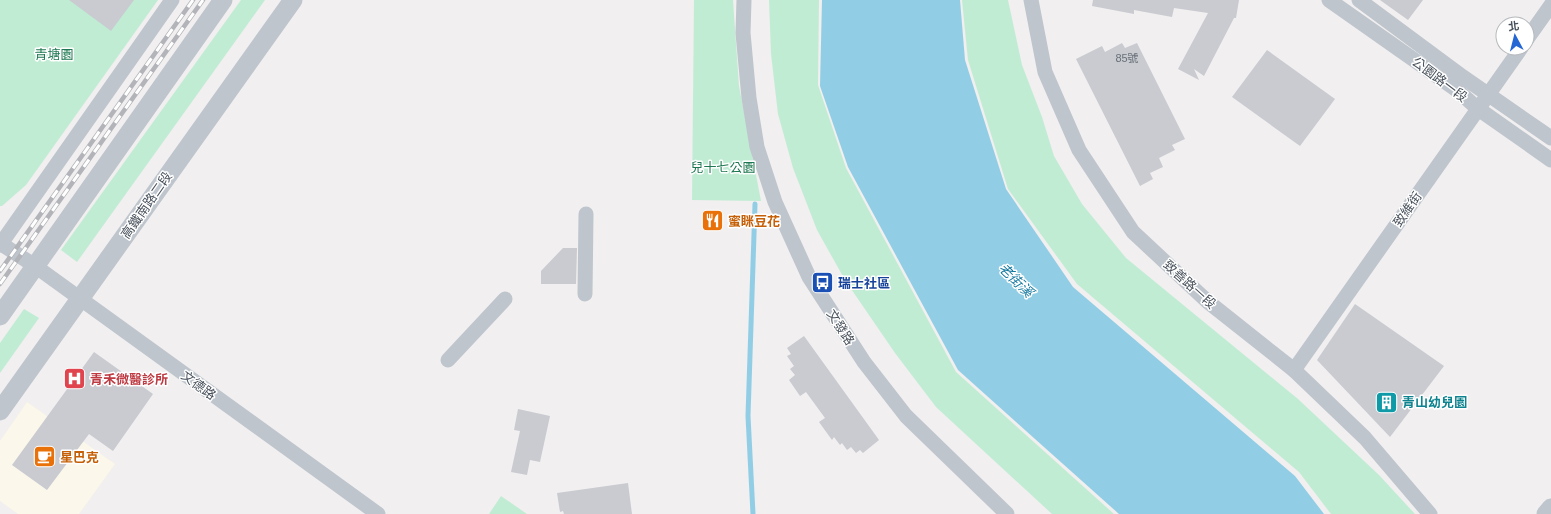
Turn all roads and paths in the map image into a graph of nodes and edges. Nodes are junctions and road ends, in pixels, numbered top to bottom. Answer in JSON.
{"nodes":[{"id":1,"x":172,"y":0,"type":"edge"},
{"id":2,"x":223,"y":0,"type":"edge"},
{"id":3,"x":293,"y":0,"type":"edge"},
{"id":4,"x":744,"y":0,"type":"edge"},
{"id":5,"x":1031,"y":0,"type":"edge"},
{"id":6,"x":1328,"y":0,"type":"edge"},
{"id":7,"x":1359,"y":0,"type":"edge"},
{"id":8,"x":1551,"y":5,"type":"edge"},
{"id":9,"x":1535,"y":28,"type":"edge"},
{"id":10,"x":1515,"y":56,"type":"edge"},
{"id":11,"x":1488,"y":94,"type":"junction"},
{"id":12,"x":1477,"y":108,"type":"junction"},
{"id":13,"x":1551,"y":138,"type":"edge"},
{"id":14,"x":1551,"y":160,"type":"edge"},
{"id":15,"x":586,"y":214,"type":"dead end"},
{"id":16,"x":0,"y":244,"type":"edge"},
{"id":17,"x":35,"y":266,"type":"junction"},
{"id":18,"x":585,"y":294,"type":"dead end"},
{"id":19,"x":80,"y":299,"type":"junction"},
{"id":20,"x":505,"y":299,"type":"dead end"},
{"id":21,"x":0,"y":316,"type":"edge"},
{"id":22,"x":448,"y":360,"type":"dead end"},
{"id":23,"x":1294,"y":370,"type":"junction"},
{"id":24,"x":0,"y":411,"type":"edge"},
{"id":25,"x":1551,"y":508,"type":"edge"},
{"id":26,"x":378,"y":514,"type":"edge"},
{"id":27,"x":1007,"y":514,"type":"edge"},
{"id":28,"x":1430,"y":514,"type":"edge"},
{"id":29,"x":1546,"y":514,"type":"edge"}],
"edges":[{"from":1,"to":16,"type":"street"},
{"from":2,"to":17,"type":"street"},
{"from":3,"to":19,"type":"street","name":"高鐵南路二段"},
{"from":4,"to":27,"type":"street","name":"文發路"},
{"from":5,"to":23,"type":"street","name":"致善路一段"},
{"from":6,"to":12,"type":"street","name":"公園路一段"},
{"from":7,"to":11,"type":"street","name":"公園路一段"},
{"from":8,"to":9,"type":"street"},
{"from":10,"to":11,"type":"street","name":"致維街"},
{"from":11,"to":12,"type":"street","name":"致維街"},
{"from":11,"to":13,"type":"street","name":"公園路一段"},
{"from":12,"to":14,"type":"street","name":"公園路一段"},
{"from":12,"to":23,"type":"street","name":"致維街"},
{"from":15,"to":18,"type":"street"},
{"from":16,"to":17,"type":"street","name":"文德路"},
{"from":17,"to":19,"type":"street","name":"文德路"},
{"from":17,"to":21,"type":"street"},
{"from":19,"to":24,"type":"street","name":"高鐵南路二段"},
{"from":19,"to":26,"type":"street","name":"文德路"},
{"from":20,"to":22,"type":"street"},
{"from":23,"to":28,"type":"street","name":"致善路一段"},
{"from":25,"to":29,"type":"street"}]}
